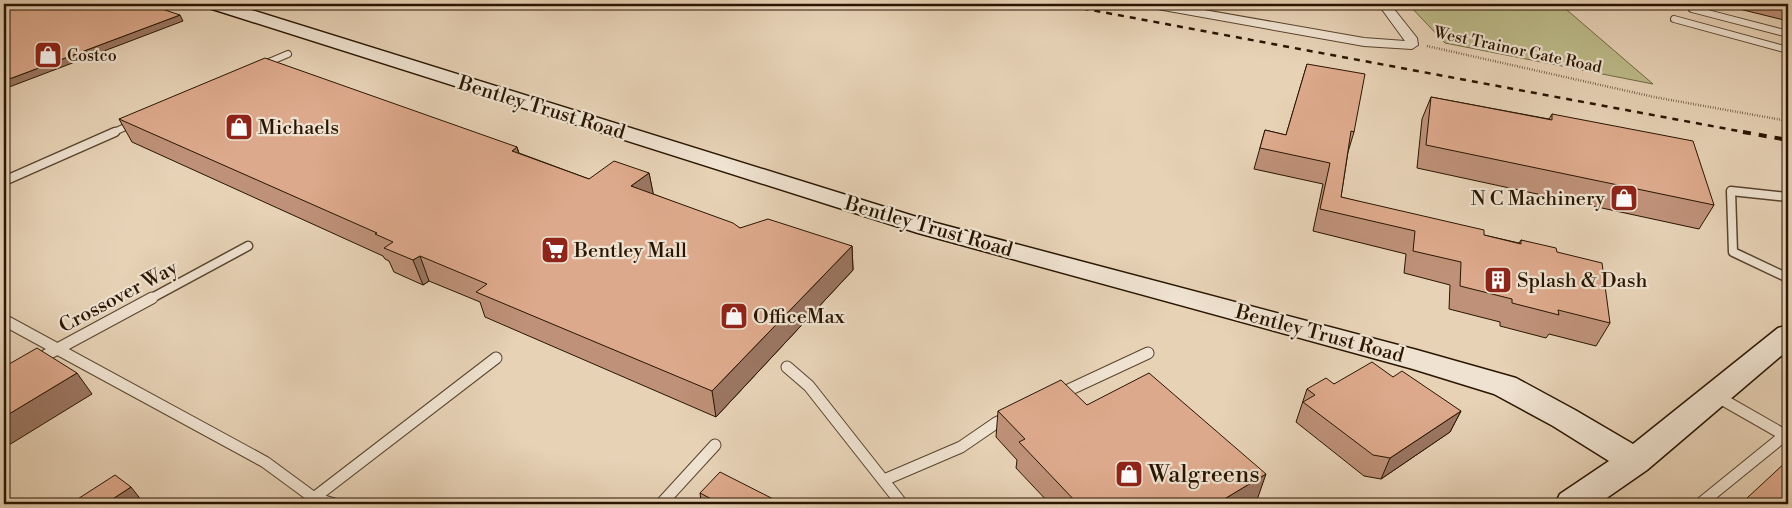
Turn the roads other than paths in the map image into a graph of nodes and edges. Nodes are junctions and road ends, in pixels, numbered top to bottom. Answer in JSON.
{"nodes":[{"id":1,"x":216,"y":4,"type":"edge"},
{"id":2,"x":1152,"y":4,"type":"edge"},
{"id":3,"x":1384,"y":4,"type":"edge"},
{"id":4,"x":1692,"y":10,"type":"dead end"},
{"id":5,"x":1674,"y":19,"type":"dead end"},
{"id":6,"x":1788,"y":34,"type":"edge"},
{"id":7,"x":1788,"y":50,"type":"edge"},
{"id":8,"x":288,"y":54,"type":"dead end"},
{"id":9,"x":251,"y":70,"type":"edge"},
{"id":10,"x":142,"y":119,"type":"edge"},
{"id":11,"x":4,"y":181,"type":"edge"},
{"id":12,"x":1788,"y":196,"type":"edge"},
{"id":13,"x":248,"y":246,"type":"dead end"},
{"id":14,"x":1788,"y":278,"type":"edge"},
{"id":15,"x":4,"y":320,"type":"edge"},
{"id":16,"x":1788,"y":335,"type":"edge"},
{"id":17,"x":58,"y":348,"type":"junction"},
{"id":18,"x":1148,"y":353,"type":"dead end"},
{"id":19,"x":496,"y":358,"type":"dead end"},
{"id":20,"x":27,"y":365,"type":"edge"},
{"id":21,"x":787,"y":367,"type":"dead end"},
{"id":22,"x":1715,"y":396,"type":"junction"},
{"id":23,"x":1050,"y":398,"type":"edge"},
{"id":24,"x":1014,"y":415,"type":"edge"},
{"id":25,"x":1786,"y":436,"type":"edge"},
{"id":26,"x":715,"y":445,"type":"dead end"},
{"id":27,"x":1635,"y":461,"type":"junction"},
{"id":28,"x":884,"y":480,"type":"junction"},
{"id":29,"x":310,"y":501,"type":"edge"},
{"id":30,"x":334,"y":504,"type":"edge"},
{"id":31,"x":661,"y":504,"type":"edge"},
{"id":32,"x":902,"y":504,"type":"edge"},
{"id":33,"x":1572,"y":504,"type":"edge"},
{"id":34,"x":1700,"y":504,"type":"edge"}],
"edges":[{"from":1,"to":27,"type":"street","name":"Bentley Trust Road"},
{"from":2,"to":3,"type":"street","name":"West Trainor Gate Road"},
{"from":4,"to":6,"type":"lane"},
{"from":5,"to":7,"type":"lane"},
{"from":8,"to":9,"type":"lane"},
{"from":10,"to":11,"type":"lane"},
{"from":12,"to":14,"type":"lane"},
{"from":13,"to":17,"type":"lane","name":"Crossover Way"},
{"from":15,"to":17,"type":"lane"},
{"from":16,"to":22,"type":"street"},
{"from":17,"to":20,"type":"lane","name":"Crossover Way"},
{"from":17,"to":29,"type":"lane"},
{"from":18,"to":23,"type":"lane"},
{"from":19,"to":29,"type":"lane"},
{"from":21,"to":28,"type":"lane"},
{"from":22,"to":25,"type":"lane"},
{"from":22,"to":27,"type":"street"},
{"from":24,"to":28,"type":"lane"},
{"from":25,"to":34,"type":"lane"},
{"from":26,"to":31,"type":"lane"},
{"from":27,"to":33,"type":"street"},
{"from":28,"to":32,"type":"lane"},
{"from":29,"to":30,"type":"lane"}]}
